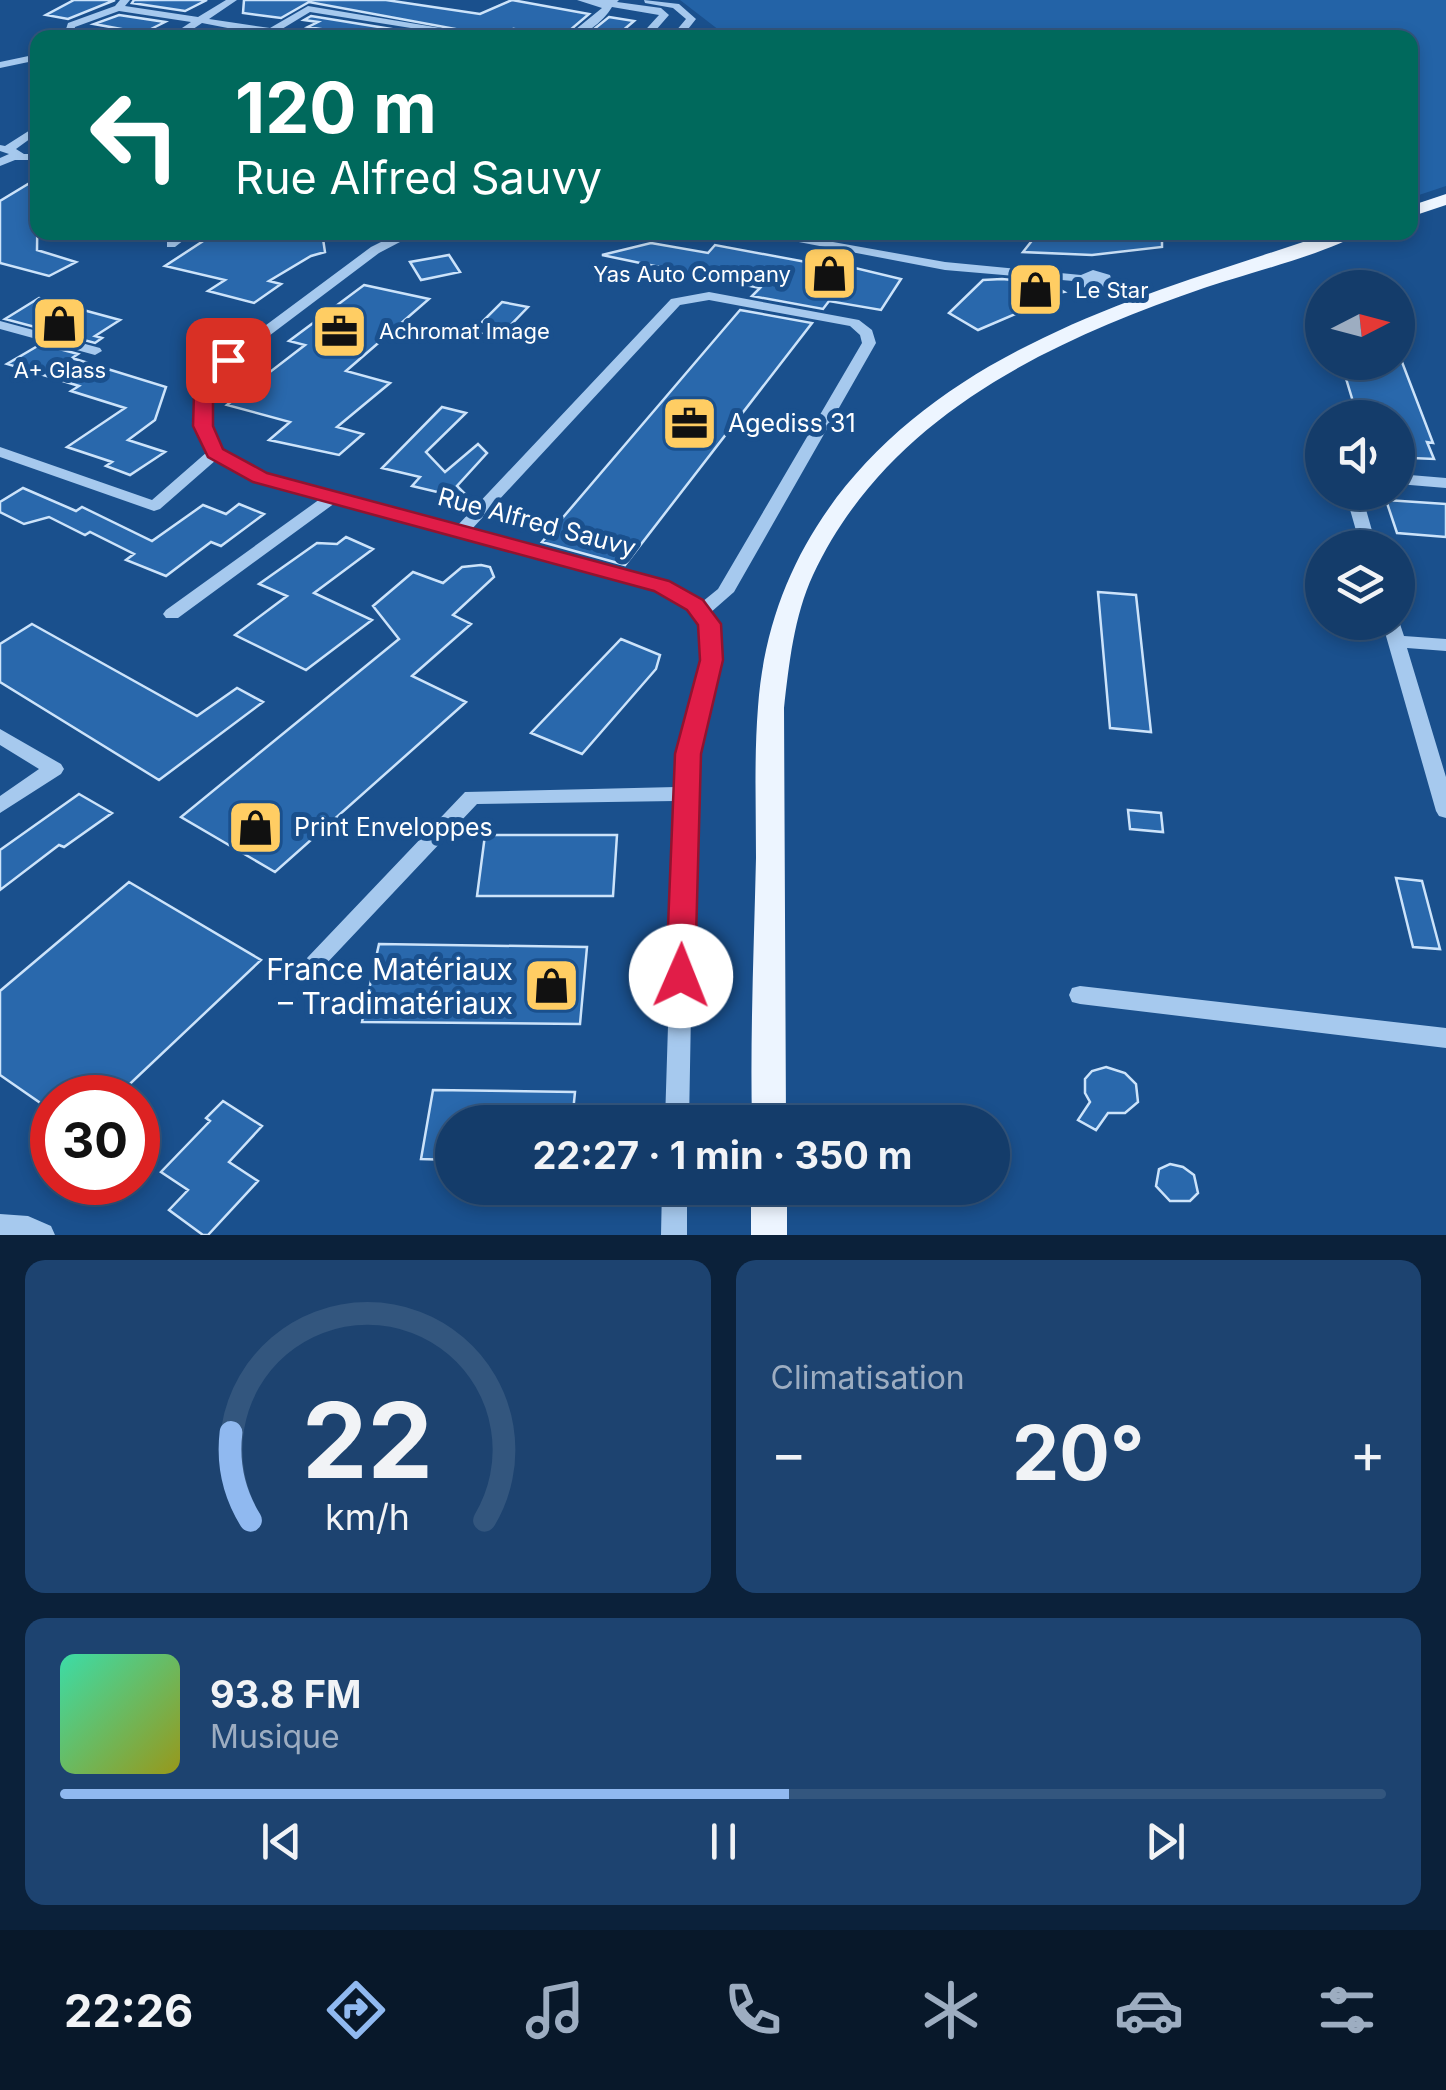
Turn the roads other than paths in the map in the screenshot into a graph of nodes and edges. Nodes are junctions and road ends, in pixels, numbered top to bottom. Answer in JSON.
{"nodes":[{"id":1,"x":232,"y":0,"type":"edge"},
{"id":2,"x":582,"y":0,"type":"edge"},
{"id":3,"x":644,"y":0,"type":"edge"},
{"id":4,"x":611,"y":3,"type":"edge"},
{"id":5,"x":122,"y":4,"type":"edge"},
{"id":6,"x":200,"y":20,"type":"junction"},
{"id":7,"x":70,"y":30,"type":"edge"},
{"id":8,"x":184,"y":30,"type":"edge"},
{"id":9,"x":252,"y":30,"type":"edge"},
{"id":10,"x":279,"y":30,"type":"edge"},
{"id":11,"x":444,"y":30,"type":"edge"},
{"id":12,"x":581,"y":30,"type":"edge"},
{"id":13,"x":650,"y":30,"type":"edge"},
{"id":14,"x":682,"y":30,"type":"edge"},
{"id":15,"x":30,"y":59,"type":"edge"},
{"id":16,"x":2,"y":65,"type":"edge"},
{"id":17,"x":30,"y":134,"type":"edge"},
{"id":18,"x":9,"y":151,"type":"edge"},
{"id":19,"x":0,"y":163,"type":"edge"},
{"id":20,"x":1446,"y":199,"type":"edge"},
{"id":21,"x":1418,"y":209,"type":"edge"},
{"id":22,"x":177,"y":240,"type":"edge"},
{"id":23,"x":386,"y":240,"type":"edge"},
{"id":24,"x":830,"y":240,"type":"edge"},
{"id":25,"x":1329,"y":240,"type":"edge"},
{"id":26,"x":171,"y":244,"type":"dead end"},
{"id":27,"x":1080,"y":278,"type":"dead end"},
{"id":28,"x":0,"y":325,"type":"edge"},
{"id":29,"x":95,"y":351,"type":"dead end"},
{"id":30,"x":0,"y":452,"type":"edge"},
{"id":31,"x":215,"y":453,"type":"junction"},
{"id":32,"x":1415,"y":481,"type":"edge"},
{"id":33,"x":1446,"y":483,"type":"edge"},
{"id":34,"x":331,"y":500,"type":"junction"},
{"id":35,"x":459,"y":533,"type":"junction"},
{"id":36,"x":700,"y":612,"type":"junction"},
{"id":37,"x":172,"y":614,"type":"dead end"},
{"id":38,"x":1415,"y":637,"type":"edge"},
{"id":39,"x":1395,"y":640,"type":"edge"},
{"id":40,"x":1446,"y":645,"type":"edge"},
{"id":41,"x":0,"y":736,"type":"edge"},
{"id":42,"x":686,"y":794,"type":"junction"},
{"id":43,"x":3,"y":798,"type":"edge"},
{"id":44,"x":1446,"y":811,"type":"edge"},
{"id":45,"x":318,"y":958,"type":"dead end"},
{"id":46,"x":1080,"y":995,"type":"dead end"},
{"id":47,"x":1446,"y":1038,"type":"edge"},
{"id":48,"x":677,"y":1105,"type":"edge"},
{"id":49,"x":769,"y":1105,"type":"edge"},
{"id":50,"x":675,"y":1205,"type":"edge"},
{"id":51,"x":769,"y":1205,"type":"edge"},
{"id":52,"x":0,"y":1226,"type":"edge"},
{"id":53,"x":42,"y":1235,"type":"edge"},
{"id":54,"x":674,"y":1235,"type":"edge"},
{"id":55,"x":769,"y":1235,"type":"edge"}],
"edges":[{"from":1,"to":6,"type":"street"},
{"from":2,"to":4,"type":"street"},
{"from":3,"to":14,"type":"street"},
{"from":4,"to":12,"type":"street"},
{"from":4,"to":13,"type":"street"},
{"from":5,"to":6,"type":"street"},
{"from":5,"to":7,"type":"street"},
{"from":6,"to":8,"type":"street"},
{"from":6,"to":9,"type":"street"},
{"from":10,"to":11,"type":"street"},
{"from":15,"to":16,"type":"street"},
{"from":17,"to":18,"type":"street"},
{"from":18,"to":19,"type":"street"},
{"from":20,"to":21,"type":"main road"},
{"from":22,"to":26,"type":"street"},
{"from":23,"to":31,"type":"street"},
{"from":24,"to":27,"type":"street"},
{"from":25,"to":49,"type":"main road"},
{"from":28,"to":29,"type":"street"},
{"from":30,"to":31,"type":"street"},
{"from":31,"to":34,"type":"street","name":"Rue Alfred Sauvy"},
{"from":32,"to":33,"type":"street"},
{"from":34,"to":35,"type":"street","name":"Rue Alfred Sauvy"},
{"from":34,"to":37,"type":"street"},
{"from":35,"to":36,"type":"street","name":"Rue Alfred Sauvy"},
{"from":35,"to":36,"type":"street"},
{"from":36,"to":42,"type":"street"},
{"from":38,"to":40,"type":"street"},
{"from":39,"to":44,"type":"street"},
{"from":41,"to":43,"type":"street"},
{"from":42,"to":45,"type":"street"},
{"from":42,"to":48,"type":"street"},
{"from":46,"to":47,"type":"street"},
{"from":50,"to":54,"type":"street"},
{"from":51,"to":55,"type":"main road"},
{"from":52,"to":53,"type":"street"}]}
